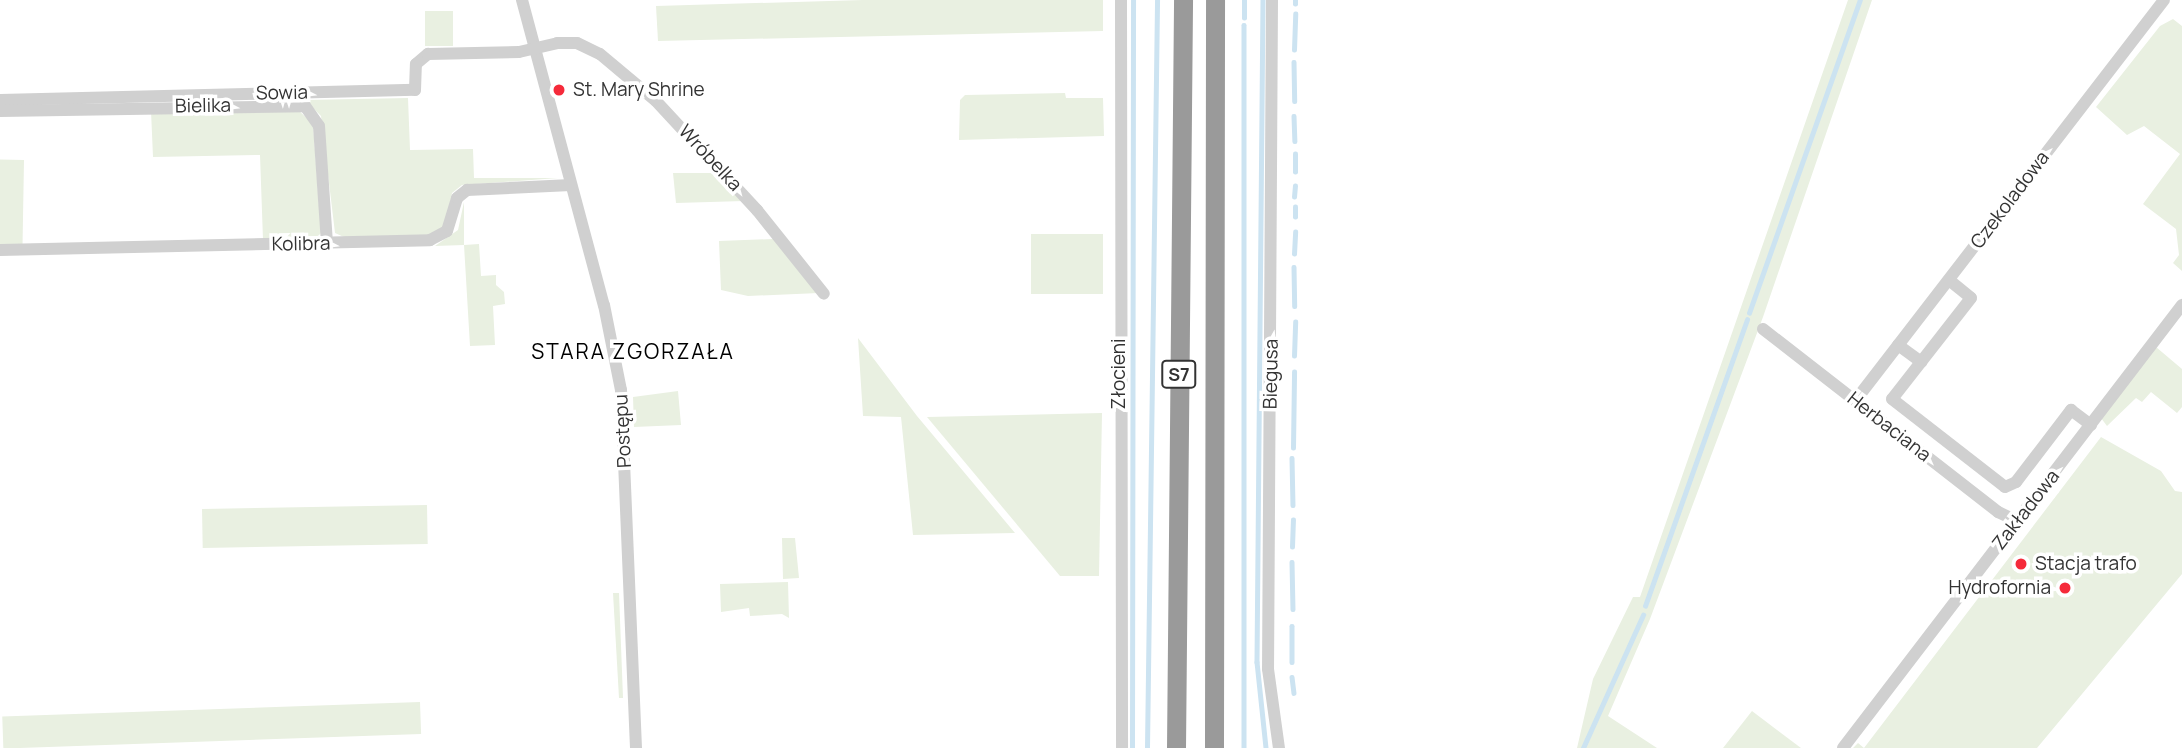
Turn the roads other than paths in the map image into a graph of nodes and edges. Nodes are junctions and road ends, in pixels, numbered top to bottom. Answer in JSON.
{"nodes":[{"id":1,"x":522,"y":0,"type":"edge"},
{"id":2,"x":1121,"y":0,"type":"edge"},
{"id":3,"x":1183,"y":0,"type":"edge"},
{"id":4,"x":1214,"y":0,"type":"edge"},
{"id":5,"x":1272,"y":0,"type":"edge"},
{"id":6,"x":2164,"y":0,"type":"edge"},
{"id":7,"x":535,"y":49,"type":"junction"},
{"id":8,"x":0,"y":100,"type":"edge"},
{"id":9,"x":0,"y":111,"type":"edge"},
{"id":10,"x":571,"y":184,"type":"junction"},
{"id":11,"x":327,"y":243,"type":"junction"},
{"id":12,"x":0,"y":250,"type":"edge"},
{"id":13,"x":1949,"y":280,"type":"junction"},
{"id":14,"x":824,"y":294,"type":"dead end"},
{"id":15,"x":2182,"y":305,"type":"edge"},
{"id":16,"x":1763,"y":329,"type":"dead end"},
{"id":17,"x":1898,"y":345,"type":"junction"},
{"id":18,"x":1921,"y":362,"type":"junction"},
{"id":19,"x":1855,"y":401,"type":"junction"},
{"id":20,"x":2091,"y":425,"type":"junction"},
{"id":21,"x":2017,"y":521,"type":"junction"},
{"id":22,"x":636,"y":748,"type":"edge"},
{"id":23,"x":1122,"y":748,"type":"edge"},
{"id":24,"x":1176,"y":748,"type":"edge"},
{"id":25,"x":1214,"y":748,"type":"edge"},
{"id":26,"x":1279,"y":748,"type":"edge"},
{"id":27,"x":1843,"y":748,"type":"edge"}],
"edges":[{"from":1,"to":7,"type":"street","name":"Postępu"},
{"from":2,"to":23,"type":"street","name":"Złocieni"},
{"from":3,"to":24,"type":"highway","number":"S7"},
{"from":4,"to":25,"type":"highway","number":"S7"},
{"from":5,"to":26,"type":"street","name":"Biegusa"},
{"from":6,"to":13,"type":"street","name":"Czekoladowa"},
{"from":7,"to":8,"type":"street","name":"Sowia"},
{"from":7,"to":10,"type":"street","name":"Postępu"},
{"from":7,"to":14,"type":"street","name":"Wróbelka"},
{"from":9,"to":11,"type":"street","name":"Bielika"},
{"from":10,"to":11,"type":"street","name":"Kolibra"},
{"from":10,"to":22,"type":"street","name":"Postępu"},
{"from":11,"to":12,"type":"street","name":"Kolibra"},
{"from":13,"to":17,"type":"street","name":"Czekoladowa"},
{"from":13,"to":18,"type":"street"},
{"from":15,"to":20,"type":"street","name":"Zakładowa"},
{"from":16,"to":19,"type":"street","name":"Herbaciana"},
{"from":17,"to":18,"type":"street"},
{"from":17,"to":19,"type":"street","name":"Czekoladowa"},
{"from":18,"to":20,"type":"street"},
{"from":19,"to":21,"type":"street","name":"Herbaciana"},
{"from":20,"to":21,"type":"street","name":"Zakładowa"},
{"from":21,"to":27,"type":"street","name":"Zakładowa"}]}
